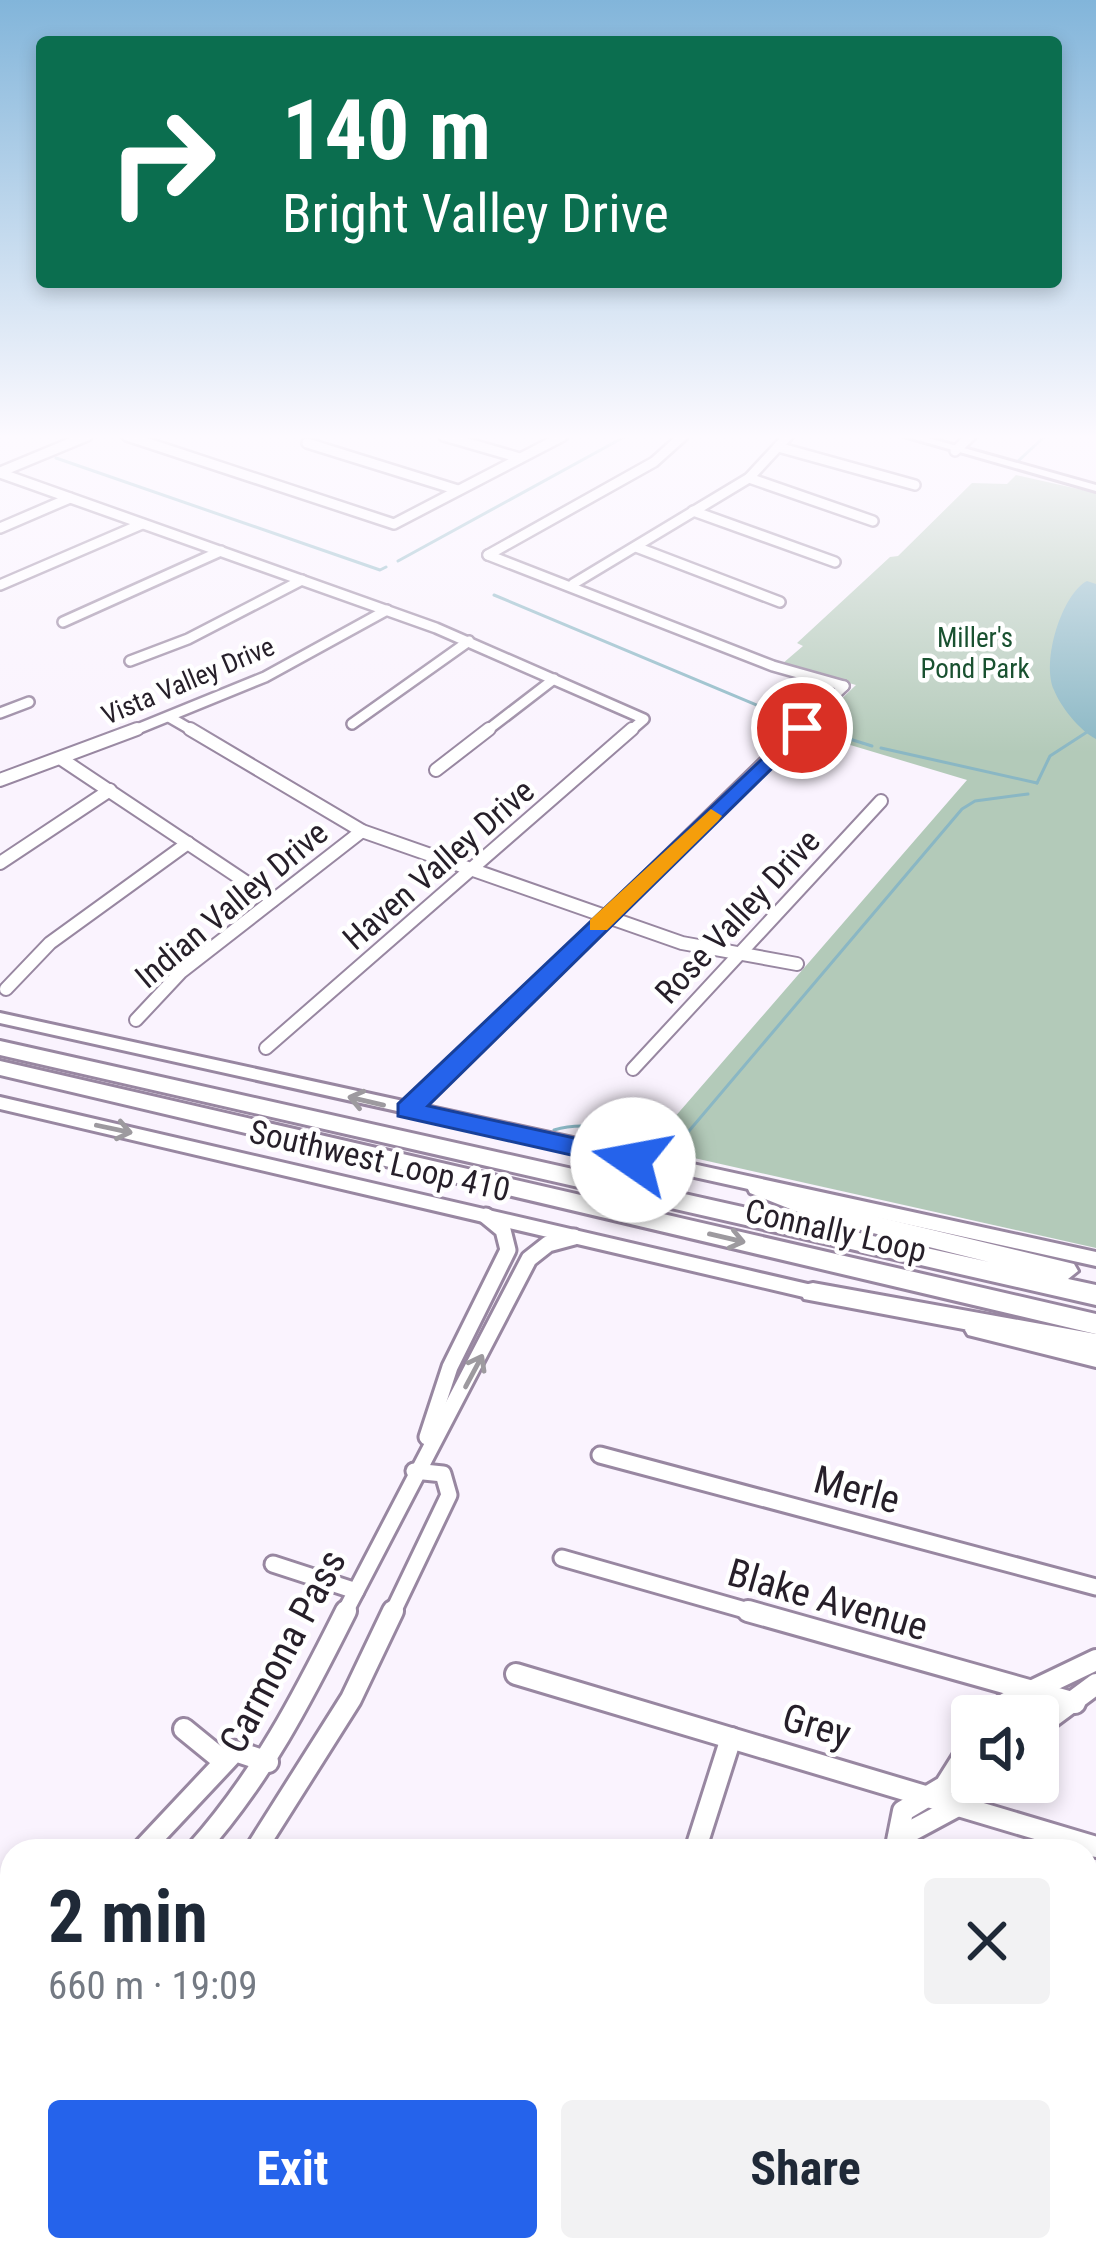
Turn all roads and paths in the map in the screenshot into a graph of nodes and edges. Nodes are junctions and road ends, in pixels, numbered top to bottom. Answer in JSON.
{"nodes":[{"id":1,"x":101,"y":541,"type":"edge"},
{"id":2,"x":193,"y":541,"type":"edge"},
{"id":3,"x":512,"y":541,"type":"edge"},
{"id":4,"x":645,"y":541,"type":"edge"},
{"id":5,"x":778,"y":541,"type":"edge"},
{"id":6,"x":636,"y":547,"type":"junction"},
{"id":7,"x":221,"y":551,"type":"junction"},
{"id":8,"x":835,"y":562,"type":"dead end"},
{"id":9,"x":302,"y":580,"type":"junction"},
{"id":10,"x":573,"y":584,"type":"junction"},
{"id":11,"x":0,"y":585,"type":"edge"},
{"id":12,"x":780,"y":602,"type":"dead end"},
{"id":13,"x":387,"y":610,"type":"junction"},
{"id":14,"x":63,"y":622,"type":"dead end"},
{"id":15,"x":469,"y":641,"type":"junction"},
{"id":16,"x":130,"y":661,"type":"dead end"},
{"id":17,"x":554,"y":679,"type":"junction"},
{"id":18,"x":29,"y":702,"type":"dead end"},
{"id":19,"x":0,"y":713,"type":"edge"},
{"id":20,"x":169,"y":717,"type":"junction"},
{"id":21,"x":352,"y":724,"type":"dead end"},
{"id":22,"x":64,"y":760,"type":"junction"},
{"id":23,"x":436,"y":770,"type":"dead end"},
{"id":24,"x":0,"y":780,"type":"edge"},
{"id":25,"x":110,"y":790,"type":"junction"},
{"id":26,"x":881,"y":801,"type":"dead end"},
{"id":27,"x":362,"y":831,"type":"junction"},
{"id":28,"x":188,"y":843,"type":"junction"},
{"id":29,"x":0,"y":862,"type":"edge"},
{"id":30,"x":472,"y":871,"type":"junction"},
{"id":31,"x":273,"y":900,"type":"junction"},
{"id":32,"x":606,"y":917,"type":"junction"},
{"id":33,"x":738,"y":956,"type":"junction"},
{"id":34,"x":796,"y":964,"type":"dead end"},
{"id":35,"x":5,"y":989,"type":"dead end"},
{"id":36,"x":0,"y":1018,"type":"edge"},
{"id":37,"x":136,"y":1021,"type":"dead end"},
{"id":38,"x":0,"y":1048,"type":"edge"},
{"id":39,"x":266,"y":1048,"type":"dead end"},
{"id":40,"x":0,"y":1068,"type":"edge"},
{"id":41,"x":633,"y":1069,"type":"dead end"},
{"id":42,"x":0,"y":1103,"type":"edge"},
{"id":43,"x":408,"y":1110,"type":"junction"},
{"id":44,"x":759,"y":1187,"type":"junction"},
{"id":45,"x":486,"y":1216,"type":"junction"},
{"id":46,"x":578,"y":1237,"type":"junction"},
{"id":47,"x":1096,"y":1259,"type":"edge"},
{"id":48,"x":1096,"y":1280,"type":"edge"},
{"id":49,"x":813,"y":1292,"type":"junction"},
{"id":50,"x":1096,"y":1295,"type":"edge"},
{"id":51,"x":474,"y":1316,"type":"junction"},
{"id":52,"x":497,"y":1323,"type":"junction"},
{"id":53,"x":1096,"y":1324,"type":"edge"},
{"id":54,"x":1096,"y":1344,"type":"edge"},
{"id":55,"x":1096,"y":1359,"type":"edge"},
{"id":56,"x":600,"y":1455,"type":"dead end"},
{"id":57,"x":414,"y":1472,"type":"junction"},
{"id":58,"x":562,"y":1558,"type":"dead end"},
{"id":59,"x":273,"y":1564,"type":"dead end"},
{"id":60,"x":1096,"y":1587,"type":"edge"},
{"id":61,"x":356,"y":1591,"type":"junction"},
{"id":62,"x":1088,"y":1664,"type":"edge"},
{"id":63,"x":516,"y":1674,"type":"dead end"},
{"id":64,"x":1096,"y":1685,"type":"edge"},
{"id":65,"x":1030,"y":1690,"type":"junction"},
{"id":66,"x":1022,"y":1695,"type":"edge"},
{"id":67,"x":1075,"y":1703,"type":"junction"},
{"id":68,"x":1059,"y":1713,"type":"edge"},
{"id":69,"x":184,"y":1729,"type":"dead end"},
{"id":70,"x":731,"y":1738,"type":"junction"},
{"id":71,"x":222,"y":1760,"type":"junction"},
{"id":72,"x":268,"y":1762,"type":"junction"},
{"id":73,"x":951,"y":1775,"type":"edge"},
{"id":74,"x":923,"y":1794,"type":"junction"},
{"id":75,"x":962,"y":1803,"type":"edge"},
{"id":76,"x":959,"y":1805,"type":"junction"},
{"id":77,"x":153,"y":1839,"type":"edge"},
{"id":78,"x":206,"y":1839,"type":"edge"},
{"id":79,"x":263,"y":1839,"type":"edge"},
{"id":80,"x":699,"y":1839,"type":"edge"},
{"id":81,"x":898,"y":1839,"type":"edge"},
{"id":82,"x":906,"y":1839,"type":"edge"},
{"id":83,"x":1070,"y":1839,"type":"edge"}],
"edges":[{"from":1,"to":11,"type":"street"},
{"from":2,"to":7,"type":"street"},
{"from":3,"to":10,"type":"street"},
{"from":4,"to":6,"type":"street"},
{"from":5,"to":8,"type":"street"},
{"from":6,"to":10,"type":"street"},
{"from":6,"to":12,"type":"street"},
{"from":7,"to":9,"type":"street"},
{"from":7,"to":14,"type":"street"},
{"from":9,"to":13,"type":"street"},
{"from":9,"to":16,"type":"street"},
{"from":10,"to":32,"type":"street"},
{"from":13,"to":15,"type":"street"},
{"from":13,"to":20,"type":"street","name":"Vista Valley Drive"},
{"from":15,"to":17,"type":"street"},
{"from":15,"to":21,"type":"street"},
{"from":17,"to":23,"type":"street"},
{"from":17,"to":30,"type":"street","name":"Haven Valley Drive"},
{"from":18,"to":19,"type":"street"},
{"from":20,"to":22,"type":"street","name":"Vista Valley Drive"},
{"from":20,"to":27,"type":"street"},
{"from":22,"to":24,"type":"street","name":"Vista Valley Drive"},
{"from":22,"to":25,"type":"street"},
{"from":25,"to":28,"type":"street"},
{"from":25,"to":29,"type":"street"},
{"from":26,"to":33,"type":"street","name":"Rose Valley Drive"},
{"from":27,"to":30,"type":"street"},
{"from":27,"to":31,"type":"street","name":"Indian Valley Drive"},
{"from":28,"to":31,"type":"street"},
{"from":28,"to":35,"type":"street"},
{"from":30,"to":32,"type":"street"},
{"from":30,"to":39,"type":"street","name":"Haven Valley Drive"},
{"from":31,"to":37,"type":"street","name":"Indian Valley Drive"},
{"from":32,"to":33,"type":"street"},
{"from":32,"to":43,"type":"street"},
{"from":33,"to":34,"type":"street"},
{"from":33,"to":41,"type":"street","name":"Rose Valley Drive"},
{"from":43,"to":36,"type":"main road","name":"Southwest Loop 410","one_way":true},
{"from":38,"to":50,"type":"highway","name":"Connally Loop"},
{"from":40,"to":53,"type":"highway","name":"Connally Loop","one_way":true},
{"from":42,"to":45,"type":"main road","name":"Southwest Loop 410","one_way":true},
{"from":43,"to":44,"type":"main road","name":"Southwest Loop 410"},
{"from":44,"to":47,"type":"main road","name":"Southwest Loop 410"},
{"from":44,"to":48,"type":"highway"},
{"from":45,"to":46,"type":"main road","name":"Southwest Loop 410"},
{"from":45,"to":51,"type":"street","name":"Carmona Pass"},
{"from":46,"to":49,"type":"main road","name":"Southwest Loop 410"},
{"from":46,"to":52,"type":"street","name":"Carmona Pass"},
{"from":49,"to":54,"type":"highway"},
{"from":49,"to":55,"type":"main road","name":"Southwest Loop 410"},
{"from":51,"to":52,"type":"street"},
{"from":51,"to":57,"type":"street","name":"Carmona Pass"},
{"from":57,"to":52,"type":"street","name":"Carmona Pass","one_way":true},
{"from":56,"to":60,"type":"street","name":"Merle"},
{"from":57,"to":61,"type":"street","name":"Carmona Pass"},
{"from":57,"to":79,"type":"street"},
{"from":58,"to":65,"type":"street","name":"Blake Avenue"},
{"from":59,"to":61,"type":"street"},
{"from":61,"to":72,"type":"street","name":"Carmona Pass"},
{"from":62,"to":64,"type":"street"},
{"from":62,"to":65,"type":"street"},
{"from":63,"to":70,"type":"street","name":"Grey"},
{"from":64,"to":67,"type":"street"},
{"from":65,"to":66,"type":"street"},
{"from":65,"to":67,"type":"street","name":"Blake Avenue"},
{"from":67,"to":68,"type":"street"},
{"from":69,"to":71,"type":"street"},
{"from":70,"to":74,"type":"street","name":"Grey"},
{"from":70,"to":80,"type":"street"},
{"from":71,"to":72,"type":"street"},
{"from":71,"to":77,"type":"street"},
{"from":72,"to":78,"type":"street","name":"Carmona Pass"},
{"from":73,"to":74,"type":"street"},
{"from":74,"to":76,"type":"street","name":"Grey"},
{"from":74,"to":81,"type":"street"},
{"from":75,"to":76,"type":"street"},
{"from":76,"to":82,"type":"street"},
{"from":76,"to":83,"type":"street","name":"Grey"}]}
